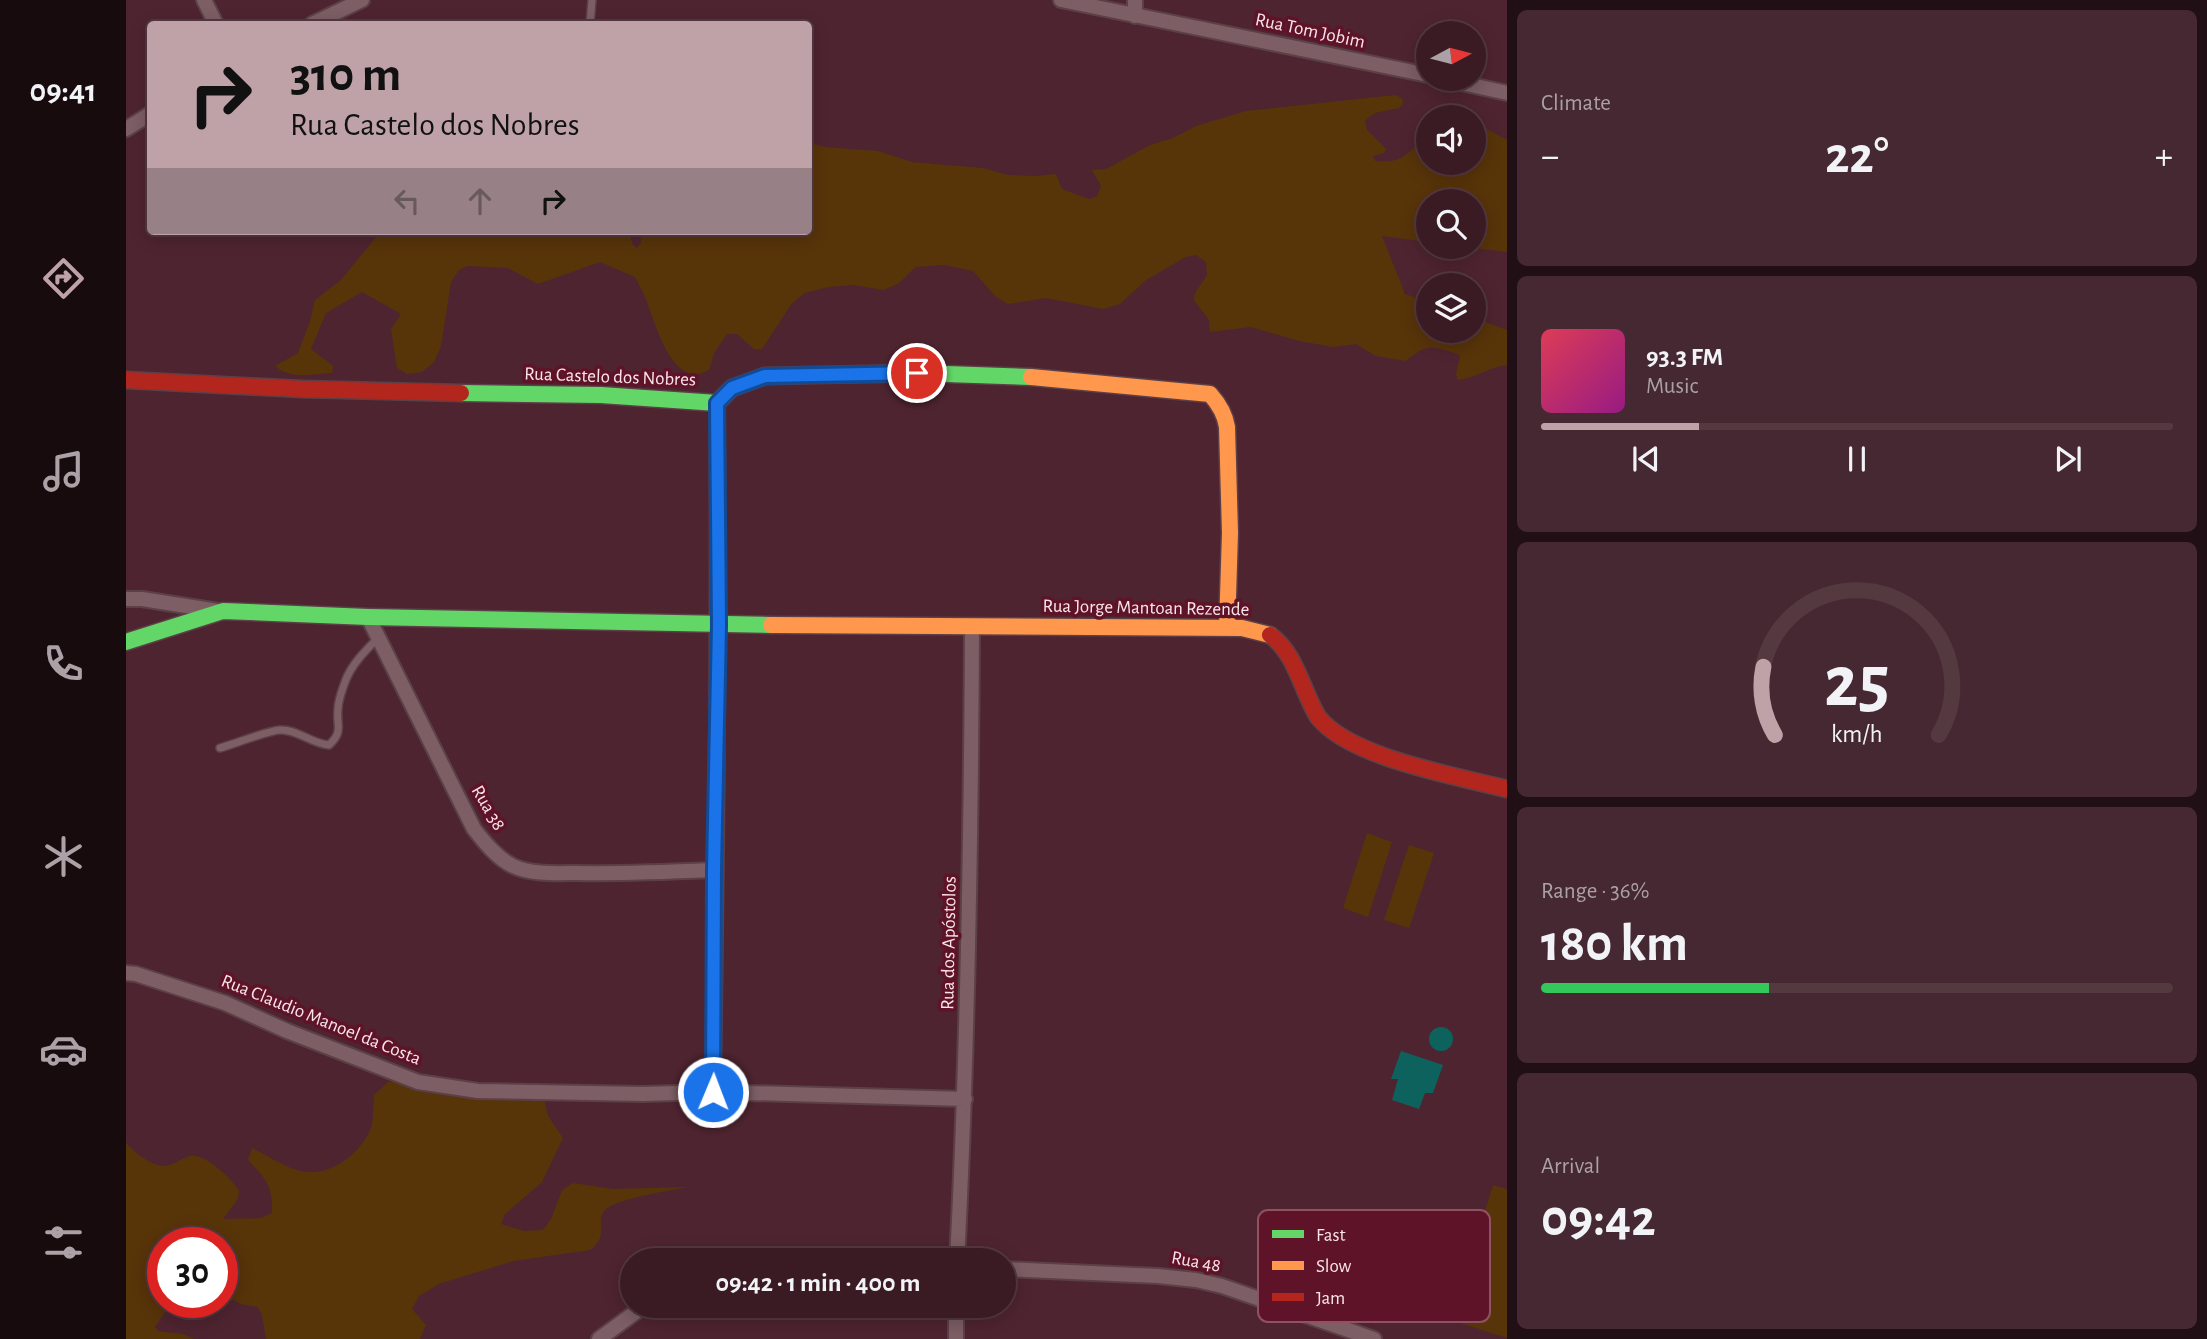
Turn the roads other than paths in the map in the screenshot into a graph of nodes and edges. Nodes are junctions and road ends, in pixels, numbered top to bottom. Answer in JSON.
{"nodes":[{"id":1,"x":204,"y":0,"type":"edge"},
{"id":2,"x":362,"y":0,"type":"edge"},
{"id":3,"x":592,"y":0,"type":"edge"},
{"id":4,"x":1063,"y":0,"type":"edge"},
{"id":5,"x":1135,"y":0,"type":"edge"},
{"id":6,"x":1135,"y":16,"type":"junction"},
{"id":7,"x":214,"y":21,"type":"edge"},
{"id":8,"x":318,"y":21,"type":"edge"},
{"id":9,"x":590,"y":21,"type":"edge"},
{"id":10,"x":1416,"y":72,"type":"edge"},
{"id":11,"x":1486,"y":88,"type":"edge"},
{"id":12,"x":1507,"y":93,"type":"edge"},
{"id":13,"x":147,"y":116,"type":"edge"},
{"id":14,"x":126,"y":129,"type":"edge"},
{"id":15,"x":126,"y":380,"type":"edge"},
{"id":16,"x":717,"y":403,"type":"junction"},
{"id":17,"x":126,"y":599,"type":"edge"},
{"id":18,"x":223,"y":611,"type":"junction"},
{"id":19,"x":368,"y":617,"type":"junction"},
{"id":20,"x":719,"y":625,"type":"junction"},
{"id":21,"x":972,"y":627,"type":"junction"},
{"id":22,"x":1227,"y":628,"type":"junction"},
{"id":23,"x":378,"y":637,"type":"junction"},
{"id":24,"x":126,"y":642,"type":"edge"},
{"id":25,"x":220,"y":748,"type":"dead end"},
{"id":26,"x":1507,"y":789,"type":"edge"},
{"id":27,"x":714,"y":870,"type":"junction"},
{"id":28,"x":126,"y":973,"type":"edge"},
{"id":29,"x":713,"y":1092,"type":"junction"},
{"id":30,"x":965,"y":1099,"type":"junction"},
{"id":31,"x":958,"y":1248,"type":"edge"},
{"id":32,"x":1016,"y":1270,"type":"edge"},
{"id":33,"x":1258,"y":1299,"type":"edge"},
{"id":34,"x":628,"y":1318,"type":"edge"},
{"id":35,"x":956,"y":1318,"type":"edge"},
{"id":36,"x":1325,"y":1322,"type":"edge"},
{"id":37,"x":599,"y":1339,"type":"edge"},
{"id":38,"x":956,"y":1339,"type":"edge"},
{"id":39,"x":1374,"y":1339,"type":"edge"}],
"edges":[{"from":1,"to":7,"type":"street"},
{"from":2,"to":8,"type":"street"},
{"from":3,"to":9,"type":"lane"},
{"from":4,"to":6,"type":"street","name":"Rua Tom Jobim"},
{"from":5,"to":6,"type":"street"},
{"from":6,"to":10,"type":"street","name":"Rua Tom Jobim"},
{"from":11,"to":12,"type":"street"},
{"from":13,"to":14,"type":"street"},
{"from":15,"to":16,"type":"street","name":"Rua Castelo dos Nobres"},
{"from":16,"to":20,"type":"street"},
{"from":16,"to":22,"type":"street","name":"Rua Castelo dos Nobres"},
{"from":17,"to":18,"type":"street"},
{"from":18,"to":19,"type":"street"},
{"from":18,"to":24,"type":"street"},
{"from":19,"to":20,"type":"street"},
{"from":19,"to":23,"type":"street","name":"Rua 38"},
{"from":20,"to":21,"type":"street"},
{"from":20,"to":27,"type":"street"},
{"from":21,"to":22,"type":"street","name":"Rua Jorge Mantoan Rezende"},
{"from":21,"to":30,"type":"street","name":"Rua dos Apóstolos"},
{"from":22,"to":26,"type":"street","name":"Rua Jorge Mantoan Rezende"},
{"from":23,"to":25,"type":"lane"},
{"from":23,"to":27,"type":"street","name":"Rua 38"},
{"from":27,"to":29,"type":"street"},
{"from":28,"to":29,"type":"street","name":"Rua Claudio Manoel da Costa"},
{"from":29,"to":30,"type":"street","name":"Rua Claudio Manoel da Costa"},
{"from":30,"to":31,"type":"street","name":"Rua dos Apóstolos"},
{"from":32,"to":33,"type":"street","name":"Rua 48"},
{"from":34,"to":37,"type":"street"},
{"from":35,"to":38,"type":"street"},
{"from":36,"to":39,"type":"street","name":"Rua 48"}]}
